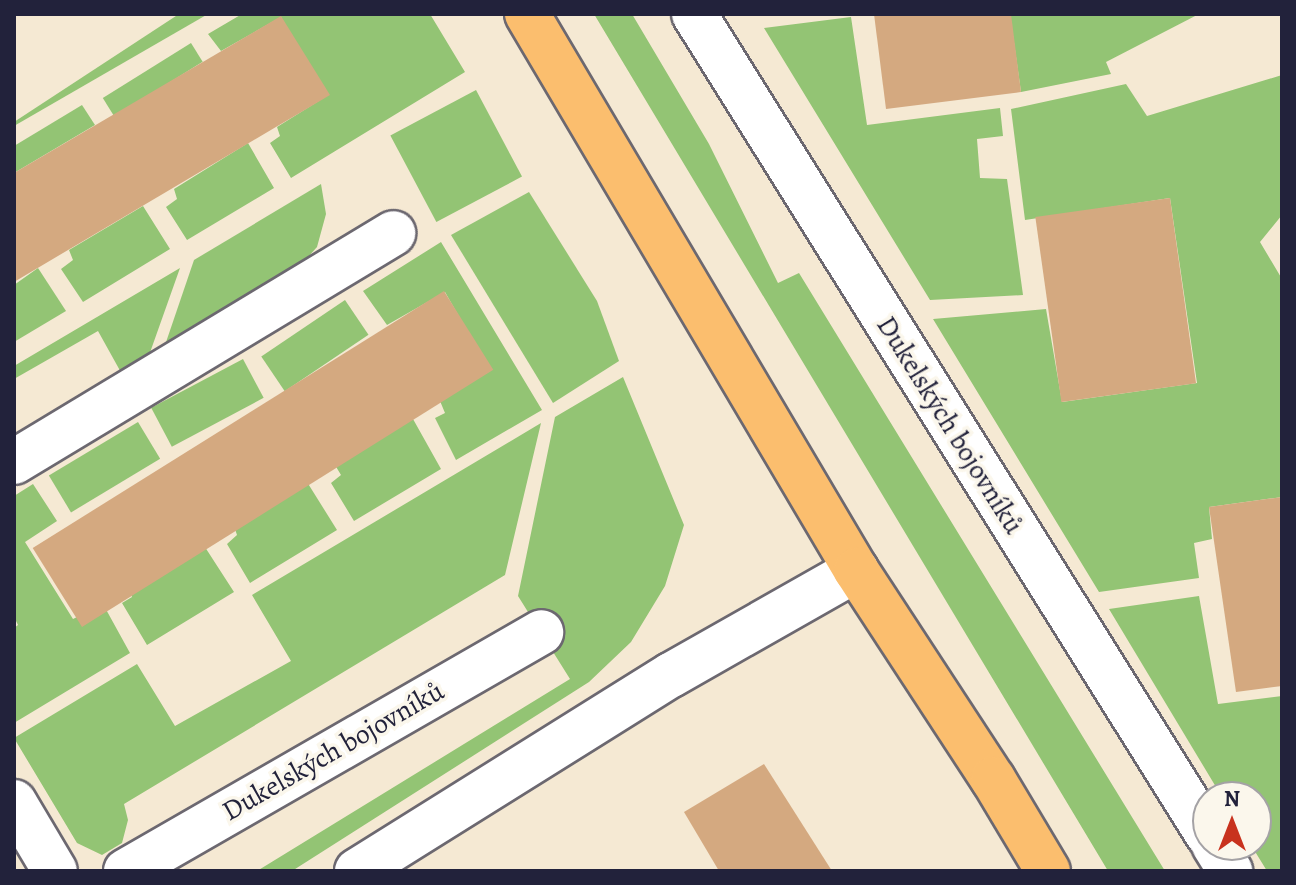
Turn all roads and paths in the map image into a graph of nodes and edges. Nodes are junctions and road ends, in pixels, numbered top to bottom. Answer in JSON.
{"nodes":[{"id":1,"x":527,"y":14,"type":"edge"},
{"id":2,"x":694,"y":14,"type":"edge"},
{"id":3,"x":393,"y":233,"type":"dead end"},
{"id":4,"x":14,"y":462,"type":"edge"},
{"id":5,"x":856,"y":570,"type":"junction"},
{"id":6,"x":541,"y":632,"type":"dead end"},
{"id":7,"x":14,"y":802,"type":"edge"},
{"id":8,"x":1192,"y":809,"type":"edge"},
{"id":9,"x":55,"y":871,"type":"edge"},
{"id":10,"x":126,"y":871,"type":"edge"},
{"id":11,"x":357,"y":871,"type":"edge"},
{"id":12,"x":1048,"y":871,"type":"edge"}],
"edges":[{"from":1,"to":5,"type":"main road"},
{"from":2,"to":8,"type":"street","name":"Dukelských bojovníků"},
{"from":3,"to":4,"type":"street"},
{"from":5,"to":11,"type":"street"},
{"from":5,"to":12,"type":"main road"},
{"from":6,"to":10,"type":"street","name":"Dukelských bojovníků"},
{"from":7,"to":9,"type":"street"}]}
